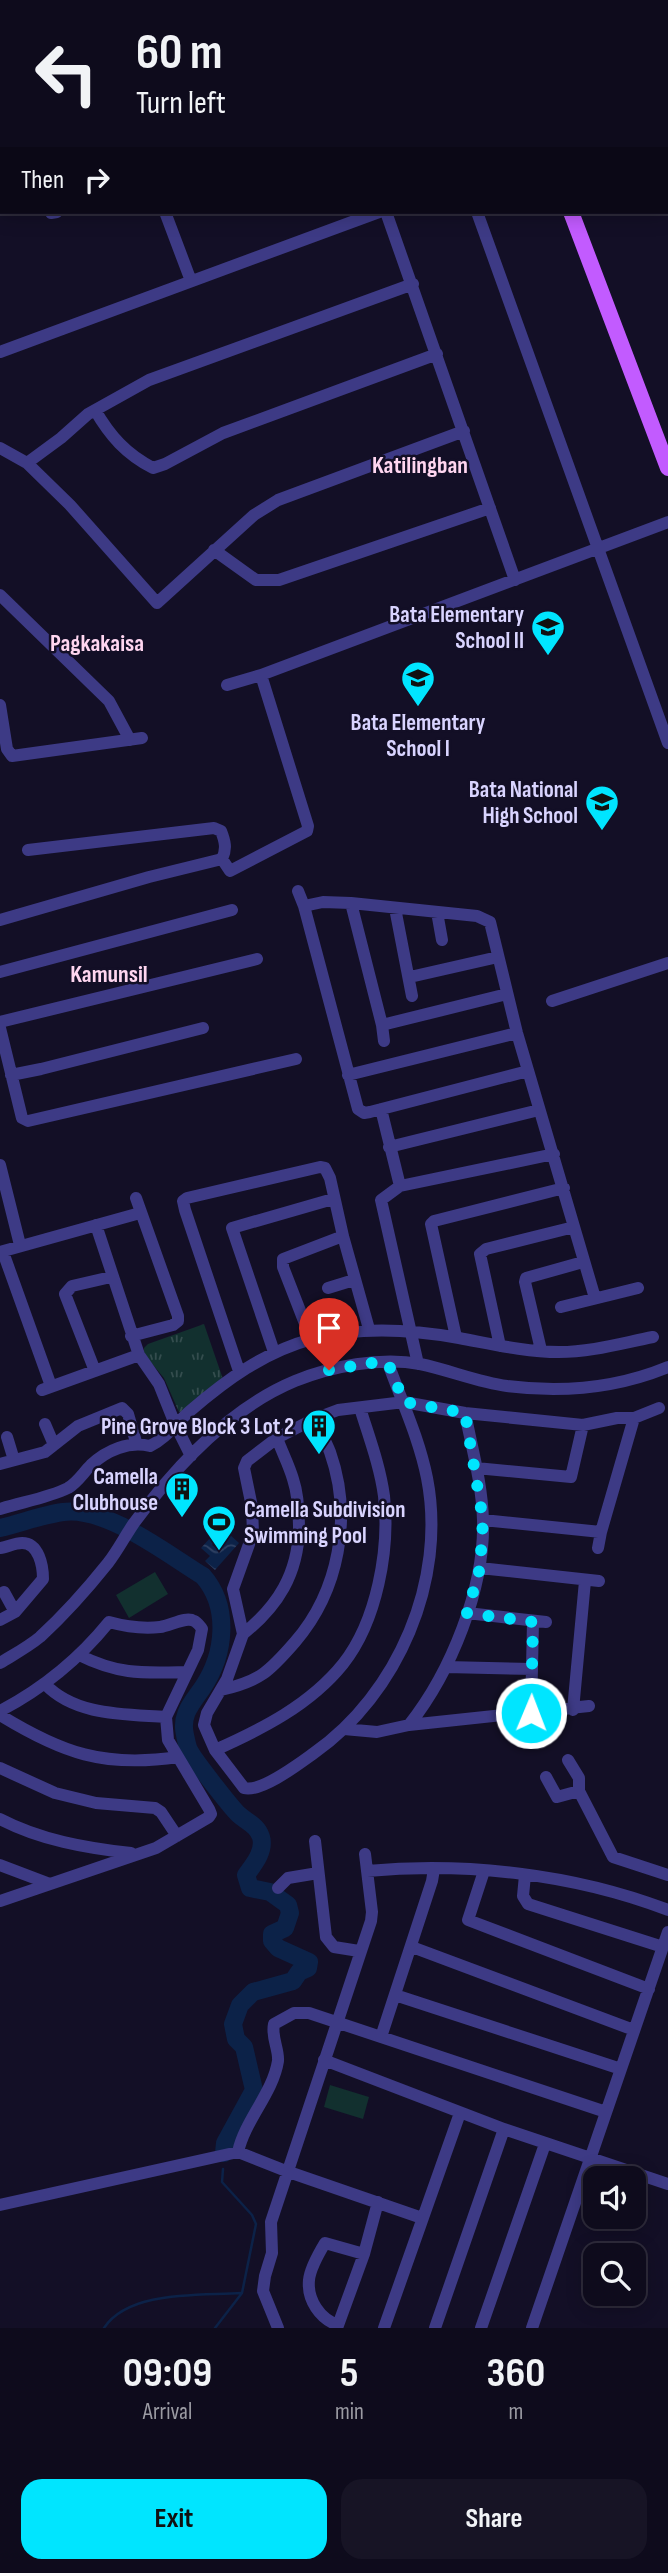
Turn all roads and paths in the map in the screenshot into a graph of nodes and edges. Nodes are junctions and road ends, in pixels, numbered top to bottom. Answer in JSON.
{"nodes":[{"id":1,"x":166,"y":214,"type":"edge"},
{"id":2,"x":374,"y":214,"type":"edge"},
{"id":3,"x":387,"y":214,"type":"edge"},
{"id":4,"x":478,"y":214,"type":"edge"},
{"id":5,"x":572,"y":214,"type":"edge"},
{"id":6,"x":191,"y":281,"type":"junction"},
{"id":7,"x":413,"y":284,"type":"junction"},
{"id":8,"x":0,"y":352,"type":"edge"},
{"id":9,"x":437,"y":354,"type":"junction"},
{"id":10,"x":95,"y":410,"type":"junction"},
{"id":11,"x":464,"y":431,"type":"junction"},
{"id":12,"x":0,"y":448,"type":"edge"},
{"id":13,"x":27,"y":463,"type":"junction"},
{"id":14,"x":668,"y":468,"type":"edge"},
{"id":15,"x":490,"y":508,"type":"junction"},
{"id":16,"x":668,"y":522,"type":"edge"},
{"id":17,"x":598,"y":549,"type":"junction"},
{"id":18,"x":214,"y":550,"type":"junction"},
{"id":19,"x":515,"y":580,"type":"junction"},
{"id":20,"x":0,"y":595,"type":"edge"},
{"id":21,"x":261,"y":675,"type":"junction"},
{"id":22,"x":227,"y":685,"type":"dead end"},
{"id":23,"x":0,"y":705,"type":"edge"},
{"id":24,"x":668,"y":743,"type":"edge"},
{"id":25,"x":28,"y":850,"type":"dead end"},
{"id":26,"x":222,"y":859,"type":"junction"},
{"id":27,"x":298,"y":891,"type":"dead end"},
{"id":28,"x":351,"y":903,"type":"junction"},
{"id":29,"x":304,"y":905,"type":"junction"},
{"id":30,"x":395,"y":908,"type":"junction"},
{"id":31,"x":232,"y":910,"type":"dead end"},
{"id":32,"x":437,"y":912,"type":"junction"},
{"id":33,"x":0,"y":920,"type":"edge"},
{"id":34,"x":442,"y":940,"type":"dead end"},
{"id":35,"x":498,"y":957,"type":"junction"},
{"id":36,"x":257,"y":959,"type":"dead end"},
{"id":37,"x":668,"y":963,"type":"edge"},
{"id":38,"x":0,"y":972,"type":"edge"},
{"id":39,"x":410,"y":977,"type":"junction"},
{"id":40,"x":507,"y":993,"type":"junction"},
{"id":41,"x":412,"y":996,"type":"dead end"},
{"id":42,"x":552,"y":1001,"type":"dead end"},
{"id":43,"x":0,"y":1022,"type":"edge"},
{"id":44,"x":382,"y":1025,"type":"junction"},
{"id":45,"x":0,"y":1028,"type":"edge"},
{"id":46,"x":203,"y":1028,"type":"dead end"},
{"id":47,"x":517,"y":1033,"type":"junction"},
{"id":48,"x":384,"y":1041,"type":"dead end"},
{"id":49,"x":296,"y":1059,"type":"dead end"},
{"id":50,"x":528,"y":1070,"type":"junction"},
{"id":51,"x":11,"y":1075,"type":"junction"},
{"id":52,"x":348,"y":1076,"type":"junction"},
{"id":53,"x":381,"y":1110,"type":"junction"},
{"id":54,"x":539,"y":1110,"type":"junction"},
{"id":55,"x":389,"y":1147,"type":"junction"},
{"id":56,"x":554,"y":1154,"type":"junction"},
{"id":57,"x":0,"y":1165,"type":"edge"},
{"id":58,"x":400,"y":1186,"type":"junction"},
{"id":59,"x":564,"y":1188,"type":"junction"},
{"id":60,"x":136,"y":1198,"type":"dead end"},
{"id":61,"x":333,"y":1199,"type":"junction"},
{"id":62,"x":140,"y":1213,"type":"junction"},
{"id":63,"x":96,"y":1225,"type":"junction"},
{"id":64,"x":574,"y":1227,"type":"junction"},
{"id":65,"x":343,"y":1236,"type":"junction"},
{"id":66,"x":20,"y":1245,"type":"junction"},
{"id":67,"x":1,"y":1252,"type":"edge"},
{"id":68,"x":583,"y":1262,"type":"junction"},
{"id":69,"x":111,"y":1277,"type":"junction"},
{"id":70,"x":354,"y":1280,"type":"junction"},
{"id":71,"x":328,"y":1288,"type":"dead end"},
{"id":72,"x":638,"y":1288,"type":"dead end"},
{"id":73,"x":595,"y":1298,"type":"junction"},
{"id":74,"x":561,"y":1307,"type":"dead end"},
{"id":75,"x":369,"y":1329,"type":"junction"},
{"id":76,"x":412,"y":1332,"type":"junction"},
{"id":77,"x":131,"y":1336,"type":"junction"},
{"id":78,"x":456,"y":1337,"type":"junction"},
{"id":79,"x":653,"y":1337,"type":"dead end"},
{"id":80,"x":311,"y":1339,"type":"junction"},
{"id":81,"x":500,"y":1346,"type":"junction"},
{"id":82,"x":541,"y":1350,"type":"junction"},
{"id":83,"x":274,"y":1352,"type":"junction"},
{"id":84,"x":139,"y":1355,"type":"junction"},
{"id":85,"x":388,"y":1363,"type":"junction"},
{"id":86,"x":418,"y":1364,"type":"junction"},
{"id":87,"x":668,"y":1367,"type":"edge"},
{"id":88,"x":95,"y":1371,"type":"junction"},
{"id":89,"x":239,"y":1371,"type":"junction"},
{"id":90,"x":404,"y":1402,"type":"junction"},
{"id":91,"x":360,"y":1408,"type":"junction"},
{"id":92,"x":659,"y":1408,"type":"dead end"},
{"id":93,"x":465,"y":1413,"type":"junction"},
{"id":94,"x":634,"y":1418,"type":"junction"},
{"id":95,"x":314,"y":1419,"type":"junction"},
{"id":96,"x":45,"y":1424,"type":"dead end"},
{"id":97,"x":175,"y":1424,"type":"junction"},
{"id":98,"x":583,"y":1425,"type":"junction"},
{"id":99,"x":6,"y":1437,"type":"dead end"},
{"id":100,"x":277,"y":1438,"type":"junction"},
{"id":101,"x":136,"y":1442,"type":"junction"},
{"id":102,"x":54,"y":1445,"type":"junction"},
{"id":103,"x":191,"y":1456,"type":"junction"},
{"id":104,"x":14,"y":1460,"type":"junction"},
{"id":105,"x":0,"y":1464,"type":"edge"},
{"id":106,"x":476,"y":1468,"type":"junction"},
{"id":107,"x":0,"y":1509,"type":"edge"},
{"id":108,"x":483,"y":1520,"type":"junction"},
{"id":109,"x":601,"y":1532,"type":"junction"},
{"id":110,"x":0,"y":1548,"type":"edge"},
{"id":111,"x":598,"y":1548,"type":"dead end"},
{"id":112,"x":480,"y":1568,"type":"junction"},
{"id":113,"x":4,"y":1592,"type":"dead end"},
{"id":114,"x":15,"y":1612,"type":"junction"},
{"id":115,"x":467,"y":1613,"type":"junction"},
{"id":116,"x":0,"y":1620,"type":"edge"},
{"id":117,"x":243,"y":1634,"type":"junction"},
{"id":118,"x":79,"y":1655,"type":"junction"},
{"id":119,"x":0,"y":1663,"type":"edge"},
{"id":120,"x":446,"y":1667,"type":"junction"},
{"id":121,"x":532,"y":1668,"type":"junction"},
{"id":122,"x":186,"y":1672,"type":"junction"},
{"id":123,"x":45,"y":1684,"type":"junction"},
{"id":124,"x":221,"y":1690,"type":"junction"},
{"id":125,"x":589,"y":1706,"type":"dead end"},
{"id":126,"x":573,"y":1710,"type":"junction"},
{"id":127,"x":0,"y":1713,"type":"edge"},
{"id":128,"x":531,"y":1713,"type":"junction"},
{"id":129,"x":166,"y":1717,"type":"junction"},
{"id":130,"x":409,"y":1725,"type":"junction"},
{"id":131,"x":344,"y":1729,"type":"junction"},
{"id":132,"x":215,"y":1750,"type":"junction"},
{"id":133,"x":178,"y":1757,"type":"junction"},
{"id":134,"x":568,"y":1760,"type":"dead end"},
{"id":135,"x":0,"y":1768,"type":"edge"},
{"id":136,"x":546,"y":1777,"type":"dead end"},
{"id":137,"x":579,"y":1791,"type":"junction"},
{"id":138,"x":0,"y":1819,"type":"edge"},
{"id":139,"x":177,"y":1836,"type":"junction"},
{"id":140,"x":315,"y":1840,"type":"dead end"},
{"id":141,"x":136,"y":1854,"type":"junction"},
{"id":142,"x":365,"y":1854,"type":"dead end"},
{"id":143,"x":0,"y":1865,"type":"edge"},
{"id":144,"x":433,"y":1869,"type":"junction"},
{"id":145,"x":367,"y":1871,"type":"junction"},
{"id":146,"x":484,"y":1871,"type":"junction"},
{"id":147,"x":318,"y":1873,"type":"junction"},
{"id":148,"x":525,"y":1875,"type":"junction"},
{"id":149,"x":668,"y":1875,"type":"edge"},
{"id":150,"x":50,"y":1884,"type":"junction"},
{"id":151,"x":278,"y":1888,"type":"dead end"},
{"id":152,"x":0,"y":1901,"type":"edge"},
{"id":153,"x":668,"y":1910,"type":"edge"},
{"id":154,"x":668,"y":1932,"type":"edge"},
{"id":155,"x":412,"y":1947,"type":"junction"},
{"id":156,"x":663,"y":1947,"type":"junction"},
{"id":157,"x":359,"y":1951,"type":"junction"},
{"id":158,"x":649,"y":1989,"type":"junction"},
{"id":159,"x":395,"y":1995,"type":"junction"},
{"id":160,"x":337,"y":2022,"type":"junction"},
{"id":161,"x":635,"y":2031,"type":"junction"},
{"id":162,"x":382,"y":2037,"type":"junction"},
{"id":163,"x":324,"y":2060,"type":"junction"},
{"id":164,"x":621,"y":2069,"type":"junction"},
{"id":165,"x":606,"y":2112,"type":"junction"},
{"id":166,"x":460,"y":2113,"type":"junction"},
{"id":167,"x":503,"y":2129,"type":"junction"},
{"id":168,"x":545,"y":2144,"type":"junction"},
{"id":169,"x":239,"y":2152,"type":"junction"},
{"id":170,"x":591,"y":2160,"type":"junction"},
{"id":171,"x":286,"y":2171,"type":"junction"},
{"id":172,"x":668,"y":2183,"type":"edge"},
{"id":173,"x":378,"y":2202,"type":"junction"},
{"id":174,"x":0,"y":2205,"type":"edge"},
{"id":175,"x":422,"y":2218,"type":"junction"},
{"id":176,"x":364,"y":2254,"type":"junction"},
{"id":177,"x":337,"y":2327,"type":"edge"},
{"id":178,"x":278,"y":2328,"type":"edge"},
{"id":179,"x":384,"y":2328,"type":"edge"},
{"id":180,"x":435,"y":2328,"type":"edge"},
{"id":181,"x":481,"y":2328,"type":"edge"},
{"id":182,"x":532,"y":2328,"type":"edge"}],
"edges":[{"from":1,"to":6,"type":"street"},
{"from":2,"to":6,"type":"street"},
{"from":3,"to":7,"type":"street"},
{"from":4,"to":17,"type":"street"},
{"from":5,"to":14,"type":"main road"},
{"from":6,"to":8,"type":"street"},
{"from":7,"to":9,"type":"street"},
{"from":7,"to":10,"type":"street"},
{"from":9,"to":10,"type":"street"},
{"from":9,"to":11,"type":"street"},
{"from":10,"to":13,"type":"street"},
{"from":11,"to":15,"type":"street"},
{"from":11,"to":18,"type":"street"},
{"from":12,"to":13,"type":"street"},
{"from":13,"to":18,"type":"street"},
{"from":15,"to":18,"type":"street"},
{"from":15,"to":19,"type":"street"},
{"from":16,"to":17,"type":"street"},
{"from":17,"to":19,"type":"street"},
{"from":17,"to":24,"type":"street"},
{"from":19,"to":21,"type":"street"},
{"from":20,"to":23,"type":"street"},
{"from":21,"to":22,"type":"street"},
{"from":21,"to":26,"type":"street"},
{"from":25,"to":26,"type":"street"},
{"from":26,"to":33,"type":"street"},
{"from":27,"to":29,"type":"street"},
{"from":28,"to":29,"type":"street"},
{"from":28,"to":30,"type":"street"},
{"from":28,"to":44,"type":"street"},
{"from":29,"to":52,"type":"street"},
{"from":30,"to":32,"type":"street"},
{"from":30,"to":39,"type":"street"},
{"from":31,"to":38,"type":"street"},
{"from":32,"to":34,"type":"street"},
{"from":32,"to":35,"type":"street"},
{"from":35,"to":39,"type":"street"},
{"from":35,"to":40,"type":"street"},
{"from":36,"to":43,"type":"street"},
{"from":37,"to":42,"type":"street"},
{"from":39,"to":41,"type":"street"},
{"from":40,"to":44,"type":"street"},
{"from":40,"to":47,"type":"street"},
{"from":44,"to":48,"type":"street"},
{"from":45,"to":51,"type":"street"},
{"from":46,"to":51,"type":"street"},
{"from":47,"to":50,"type":"street"},
{"from":47,"to":52,"type":"street"},
{"from":49,"to":51,"type":"street"},
{"from":50,"to":53,"type":"street"},
{"from":50,"to":54,"type":"street"},
{"from":52,"to":53,"type":"street"},
{"from":53,"to":55,"type":"street"},
{"from":54,"to":55,"type":"street"},
{"from":54,"to":56,"type":"street"},
{"from":55,"to":58,"type":"street"},
{"from":56,"to":58,"type":"street"},
{"from":56,"to":59,"type":"street"},
{"from":57,"to":66,"type":"street"},
{"from":58,"to":76,"type":"street"},
{"from":59,"to":64,"type":"street"},
{"from":59,"to":78,"type":"street"},
{"from":60,"to":62,"type":"street"},
{"from":61,"to":65,"type":"street"},
{"from":61,"to":83,"type":"street"},
{"from":61,"to":89,"type":"street"},
{"from":62,"to":63,"type":"street"},
{"from":62,"to":77,"type":"street"},
{"from":63,"to":66,"type":"street"},
{"from":63,"to":69,"type":"street"},
{"from":64,"to":68,"type":"street"},
{"from":64,"to":81,"type":"street"},
{"from":65,"to":70,"type":"street"},
{"from":65,"to":80,"type":"street"},
{"from":66,"to":67,"type":"street"},
{"from":67,"to":88,"type":"street"},
{"from":68,"to":73,"type":"street"},
{"from":68,"to":82,"type":"street"},
{"from":69,"to":77,"type":"street"},
{"from":69,"to":88,"type":"street"},
{"from":70,"to":71,"type":"street"},
{"from":70,"to":75,"type":"street"},
{"from":72,"to":73,"type":"street"},
{"from":73,"to":74,"type":"street"},
{"from":75,"to":76,"type":"street"},
{"from":75,"to":80,"type":"street"},
{"from":76,"to":78,"type":"street"},
{"from":76,"to":86,"type":"street"},
{"from":77,"to":84,"type":"street"},
{"from":78,"to":81,"type":"street"},
{"from":79,"to":82,"type":"street"},
{"from":80,"to":83,"type":"street"},
{"from":81,"to":82,"type":"street"},
{"from":83,"to":89,"type":"street"},
{"from":84,"to":88,"type":"street"},
{"from":84,"to":97,"type":"street"},
{"from":85,"to":86,"type":"street"},
{"from":85,"to":90,"type":"street"},
{"from":85,"to":103,"type":"street"},
{"from":86,"to":87,"type":"street"},
{"from":89,"to":97,"type":"street"},
{"from":90,"to":91,"type":"street"},
{"from":90,"to":93,"type":"street"},
{"from":90,"to":131,"type":"street"},
{"from":91,"to":95,"type":"street"},
{"from":91,"to":132,"type":"street"},
{"from":92,"to":94,"type":"street"},
{"from":93,"to":98,"type":"street"},
{"from":93,"to":106,"type":"street"},
{"from":94,"to":98,"type":"street"},
{"from":94,"to":109,"type":"street"},
{"from":95,"to":100,"type":"street"},
{"from":95,"to":124,"type":"street"},
{"from":96,"to":102,"type":"street"},
{"from":97,"to":101,"type":"street"},
{"from":97,"to":103,"type":"street"},
{"from":98,"to":106,"type":"street"},
{"from":99,"to":104,"type":"street"},
{"from":100,"to":117,"type":"street"},
{"from":100,"to":117,"type":"street"},
{"from":101,"to":102,"type":"street"},
{"from":101,"to":107,"type":"street"},
{"from":102,"to":104,"type":"street"},
{"from":103,"to":119,"type":"street"},
{"from":104,"to":105,"type":"street"},
{"from":106,"to":108,"type":"street"},
{"from":108,"to":109,"type":"street"},
{"from":108,"to":112,"type":"street"},
{"from":109,"to":111,"type":"street"},
{"from":110,"to":114,"type":"street"},
{"from":112,"to":115,"type":"street"},
{"from":112,"to":126,"type":"street"},
{"from":113,"to":114,"type":"street"},
{"from":114,"to":116,"type":"street"},
{"from":115,"to":120,"type":"street"},
{"from":115,"to":121,"type":"street"},
{"from":117,"to":124,"type":"street"},
{"from":118,"to":122,"type":"street"},
{"from":118,"to":122,"type":"street"},
{"from":118,"to":123,"type":"street"},
{"from":120,"to":121,"type":"street"},
{"from":120,"to":130,"type":"street"},
{"from":121,"to":128,"type":"street"},
{"from":122,"to":129,"type":"street"},
{"from":123,"to":127,"type":"street"},
{"from":123,"to":129,"type":"street"},
{"from":124,"to":132,"type":"street"},
{"from":125,"to":126,"type":"street"},
{"from":126,"to":128,"type":"street"},
{"from":127,"to":133,"type":"street"},
{"from":128,"to":130,"type":"street"},
{"from":129,"to":133,"type":"street"},
{"from":130,"to":131,"type":"street"},
{"from":131,"to":132,"type":"street"},
{"from":133,"to":139,"type":"street"},
{"from":134,"to":137,"type":"street"},
{"from":135,"to":139,"type":"street"},
{"from":136,"to":137,"type":"street"},
{"from":137,"to":149,"type":"street"},
{"from":138,"to":141,"type":"street"},
{"from":139,"to":141,"type":"street"},
{"from":140,"to":147,"type":"street"},
{"from":141,"to":150,"type":"street"},
{"from":142,"to":145,"type":"street"},
{"from":143,"to":150,"type":"street"},
{"from":144,"to":145,"type":"street"},
{"from":144,"to":146,"type":"street"},
{"from":144,"to":155,"type":"street"},
{"from":145,"to":157,"type":"street"},
{"from":146,"to":148,"type":"street"},
{"from":146,"to":158,"type":"street"},
{"from":147,"to":151,"type":"street"},
{"from":147,"to":157,"type":"street"},
{"from":148,"to":153,"type":"street"},
{"from":148,"to":156,"type":"street"},
{"from":150,"to":152,"type":"street"},
{"from":154,"to":156,"type":"street"},
{"from":155,"to":159,"type":"street"},
{"from":155,"to":161,"type":"street"},
{"from":156,"to":158,"type":"street"},
{"from":157,"to":160,"type":"street"},
{"from":158,"to":161,"type":"street"},
{"from":159,"to":162,"type":"street"},
{"from":159,"to":164,"type":"street"},
{"from":160,"to":162,"type":"street"},
{"from":160,"to":163,"type":"street"},
{"from":160,"to":169,"type":"street"},
{"from":161,"to":164,"type":"street"},
{"from":162,"to":165,"type":"street"},
{"from":163,"to":166,"type":"street"},
{"from":163,"to":171,"type":"street"},
{"from":164,"to":165,"type":"street"},
{"from":165,"to":170,"type":"street"},
{"from":166,"to":167,"type":"street"},
{"from":166,"to":175,"type":"street"},
{"from":167,"to":168,"type":"street"},
{"from":167,"to":180,"type":"street"},
{"from":168,"to":170,"type":"street"},
{"from":168,"to":181,"type":"street"},
{"from":169,"to":171,"type":"street"},
{"from":169,"to":174,"type":"street"},
{"from":170,"to":172,"type":"street"},
{"from":170,"to":182,"type":"street"},
{"from":171,"to":173,"type":"street"},
{"from":171,"to":178,"type":"street"},
{"from":173,"to":175,"type":"street"},
{"from":173,"to":176,"type":"street"},
{"from":175,"to":179,"type":"street"},
{"from":176,"to":177,"type":"street"},
{"from":176,"to":177,"type":"street"}]}
